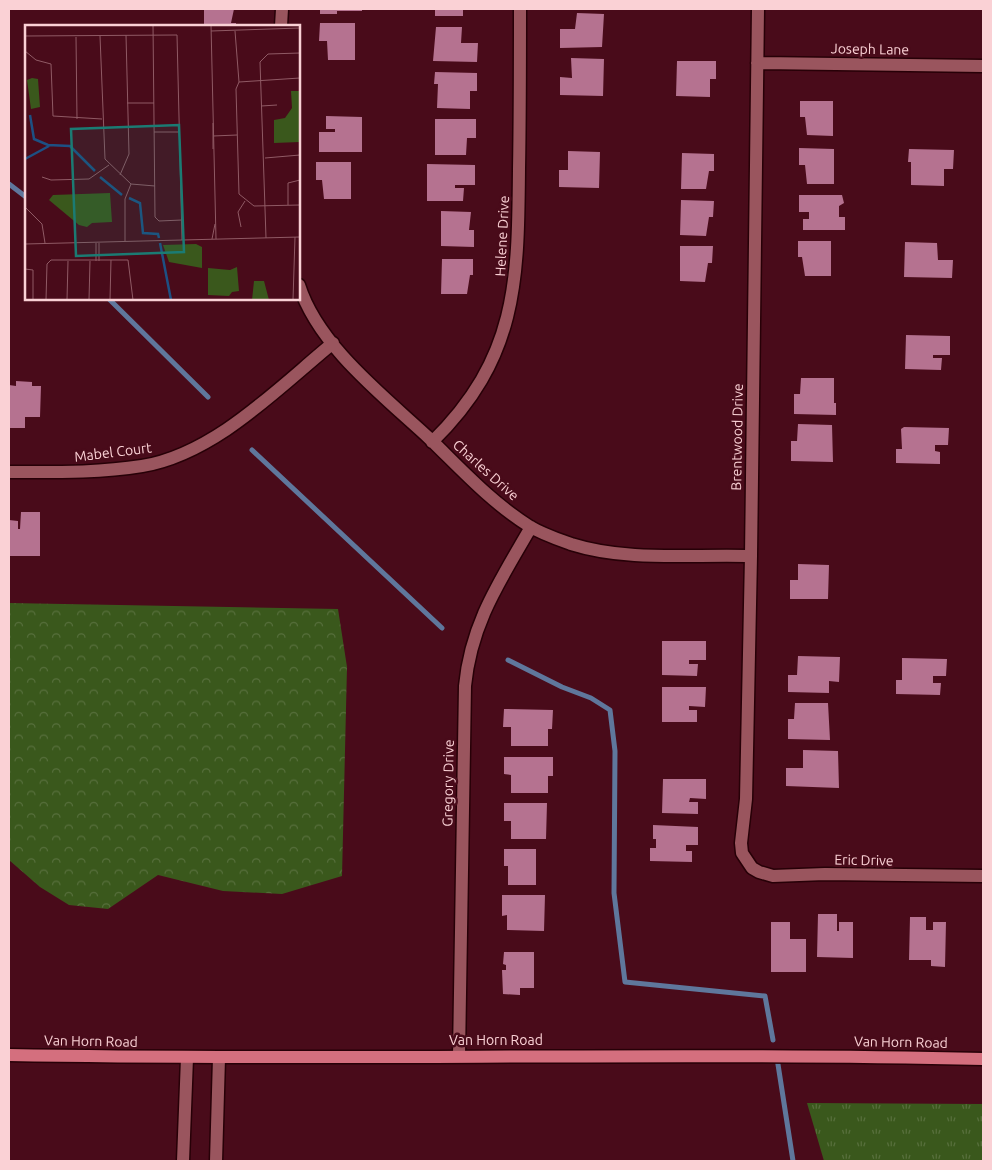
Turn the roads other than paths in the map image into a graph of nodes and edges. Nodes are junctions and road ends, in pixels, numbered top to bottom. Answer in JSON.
{"nodes":[{"id":1,"x":282,"y":9,"type":"edge"},
{"id":2,"x":520,"y":9,"type":"edge"},
{"id":3,"x":758,"y":9,"type":"edge"},
{"id":4,"x":281,"y":25,"type":"edge"},
{"id":5,"x":757,"y":63,"type":"junction"},
{"id":6,"x":983,"y":66,"type":"edge"},
{"id":7,"x":300,"y":288,"type":"edge"},
{"id":8,"x":333,"y":343,"type":"junction"},
{"id":9,"x":432,"y":442,"type":"junction"},
{"id":10,"x":9,"y":472,"type":"edge"},
{"id":11,"x":531,"y":527,"type":"junction"},
{"id":12,"x":751,"y":556,"type":"junction"},
{"id":13,"x":749,"y":864,"type":"joint"},
{"id":14,"x":983,"y":876,"type":"edge"},
{"id":15,"x":9,"y":1055,"type":"edge"},
{"id":16,"x":459,"y":1055,"type":"junction"},
{"id":17,"x":187,"y":1058,"type":"junction"},
{"id":18,"x":219,"y":1058,"type":"junction"},
{"id":19,"x":983,"y":1059,"type":"edge"},
{"id":20,"x":182,"y":1161,"type":"edge"},
{"id":21,"x":216,"y":1161,"type":"edge"}],
"edges":[{"from":1,"to":4,"type":"street"},
{"from":2,"to":9,"type":"street","name":"Helene Drive"},
{"from":3,"to":5,"type":"street","name":"Brentwood Drive"},
{"from":5,"to":6,"type":"street","name":"Joseph Lane"},
{"from":5,"to":12,"type":"street","name":"Brentwood Drive"},
{"from":7,"to":8,"type":"street","name":"Charles Drive"},
{"from":8,"to":9,"type":"street","name":"Charles Drive"},
{"from":8,"to":10,"type":"street","name":"Mabel Court"},
{"from":9,"to":11,"type":"street","name":"Charles Drive"},
{"from":11,"to":12,"type":"street","name":"Charles Drive"},
{"from":11,"to":16,"type":"street","name":"Gregory Drive"},
{"from":12,"to":13,"type":"street","name":"Brentwood Drive"},
{"from":13,"to":14,"type":"street","name":"Eric Drive"},
{"from":15,"to":17,"type":"main road","name":"Van Horn Road"},
{"from":16,"to":18,"type":"main road","name":"Van Horn Road"},
{"from":16,"to":19,"type":"main road","name":"Van Horn Road"},
{"from":17,"to":18,"type":"main road","name":"Van Horn Road"},
{"from":17,"to":20,"type":"street"},
{"from":18,"to":21,"type":"street"}]}
